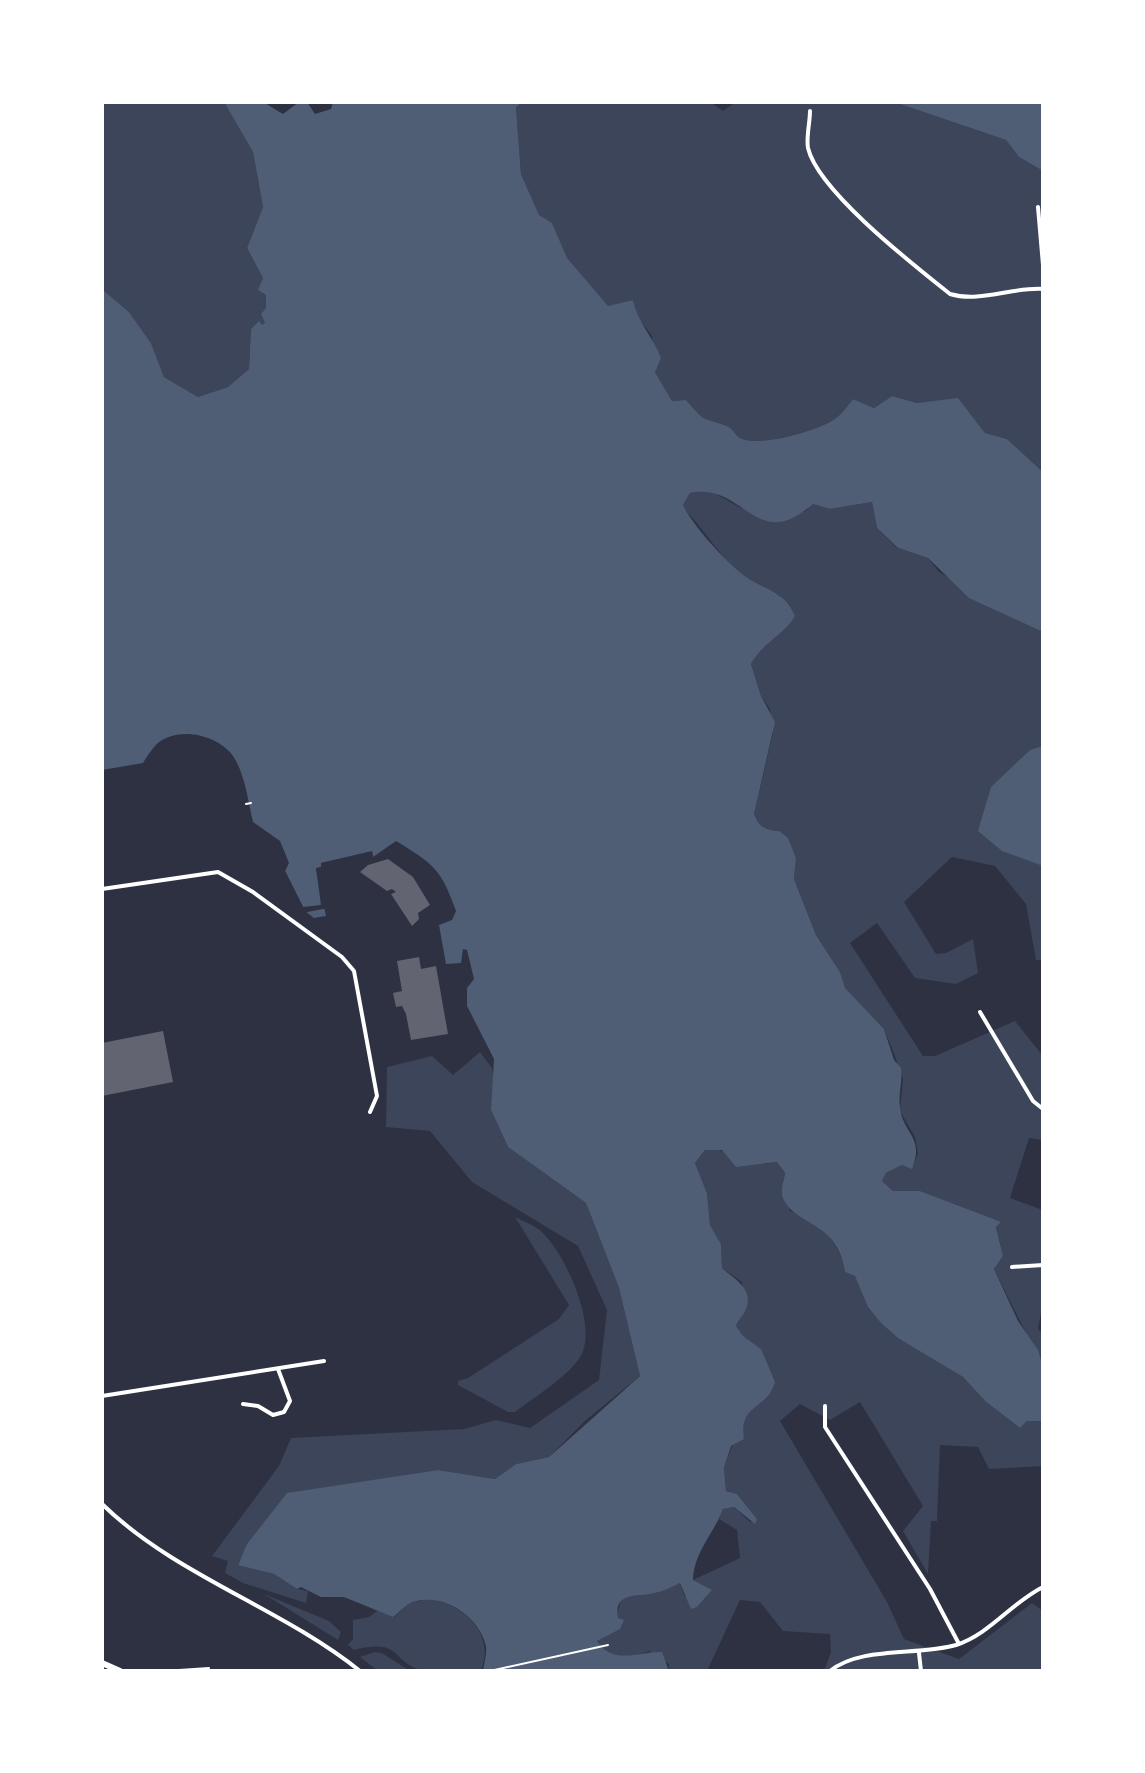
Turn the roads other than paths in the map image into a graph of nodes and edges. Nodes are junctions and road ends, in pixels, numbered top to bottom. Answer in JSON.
{"nodes":[{"id":1,"x":810,"y":111,"type":"dead end"},
{"id":2,"x":1038,"y":207,"type":"dead end"},
{"id":3,"x":1043,"y":265,"type":"edge"},
{"id":4,"x":1043,"y":289,"type":"edge"},
{"id":5,"x":102,"y":889,"type":"edge"},
{"id":6,"x":980,"y":1012,"type":"dead end"},
{"id":7,"x":1043,"y":1109,"type":"edge"},
{"id":8,"x":370,"y":1112,"type":"dead end"},
{"id":9,"x":1043,"y":1265,"type":"edge"},
{"id":10,"x":1012,"y":1267,"type":"dead end"},
{"id":11,"x":324,"y":1361,"type":"dead end"},
{"id":12,"x":278,"y":1369,"type":"junction"},
{"id":13,"x":102,"y":1396,"type":"edge"},
{"id":14,"x":243,"y":1404,"type":"dead end"},
{"id":15,"x":825,"y":1406,"type":"dead end"},
{"id":16,"x":102,"y":1504,"type":"edge"},
{"id":17,"x":1043,"y":1587,"type":"edge"},
{"id":18,"x":959,"y":1644,"type":"junction"},
{"id":19,"x":919,"y":1653,"type":"junction"},
{"id":20,"x":102,"y":1663,"type":"edge"},
{"id":21,"x":209,"y":1668,"type":"dead end"},
{"id":22,"x":120,"y":1671,"type":"edge"},
{"id":23,"x":164,"y":1671,"type":"edge"},
{"id":24,"x":360,"y":1671,"type":"edge"},
{"id":25,"x":830,"y":1671,"type":"edge"},
{"id":26,"x":921,"y":1671,"type":"edge"}],
"edges":[{"from":1,"to":4,"type":"street"},
{"from":2,"to":3,"type":"street"},
{"from":5,"to":8,"type":"street"},
{"from":6,"to":7,"type":"street"},
{"from":9,"to":10,"type":"street"},
{"from":11,"to":12,"type":"street"},
{"from":12,"to":13,"type":"street"},
{"from":12,"to":14,"type":"street"},
{"from":15,"to":18,"type":"street"},
{"from":16,"to":24,"type":"street"},
{"from":17,"to":18,"type":"street"},
{"from":18,"to":19,"type":"street"},
{"from":19,"to":25,"type":"street"},
{"from":19,"to":26,"type":"street"},
{"from":20,"to":22,"type":"street"},
{"from":21,"to":23,"type":"lane"}]}
